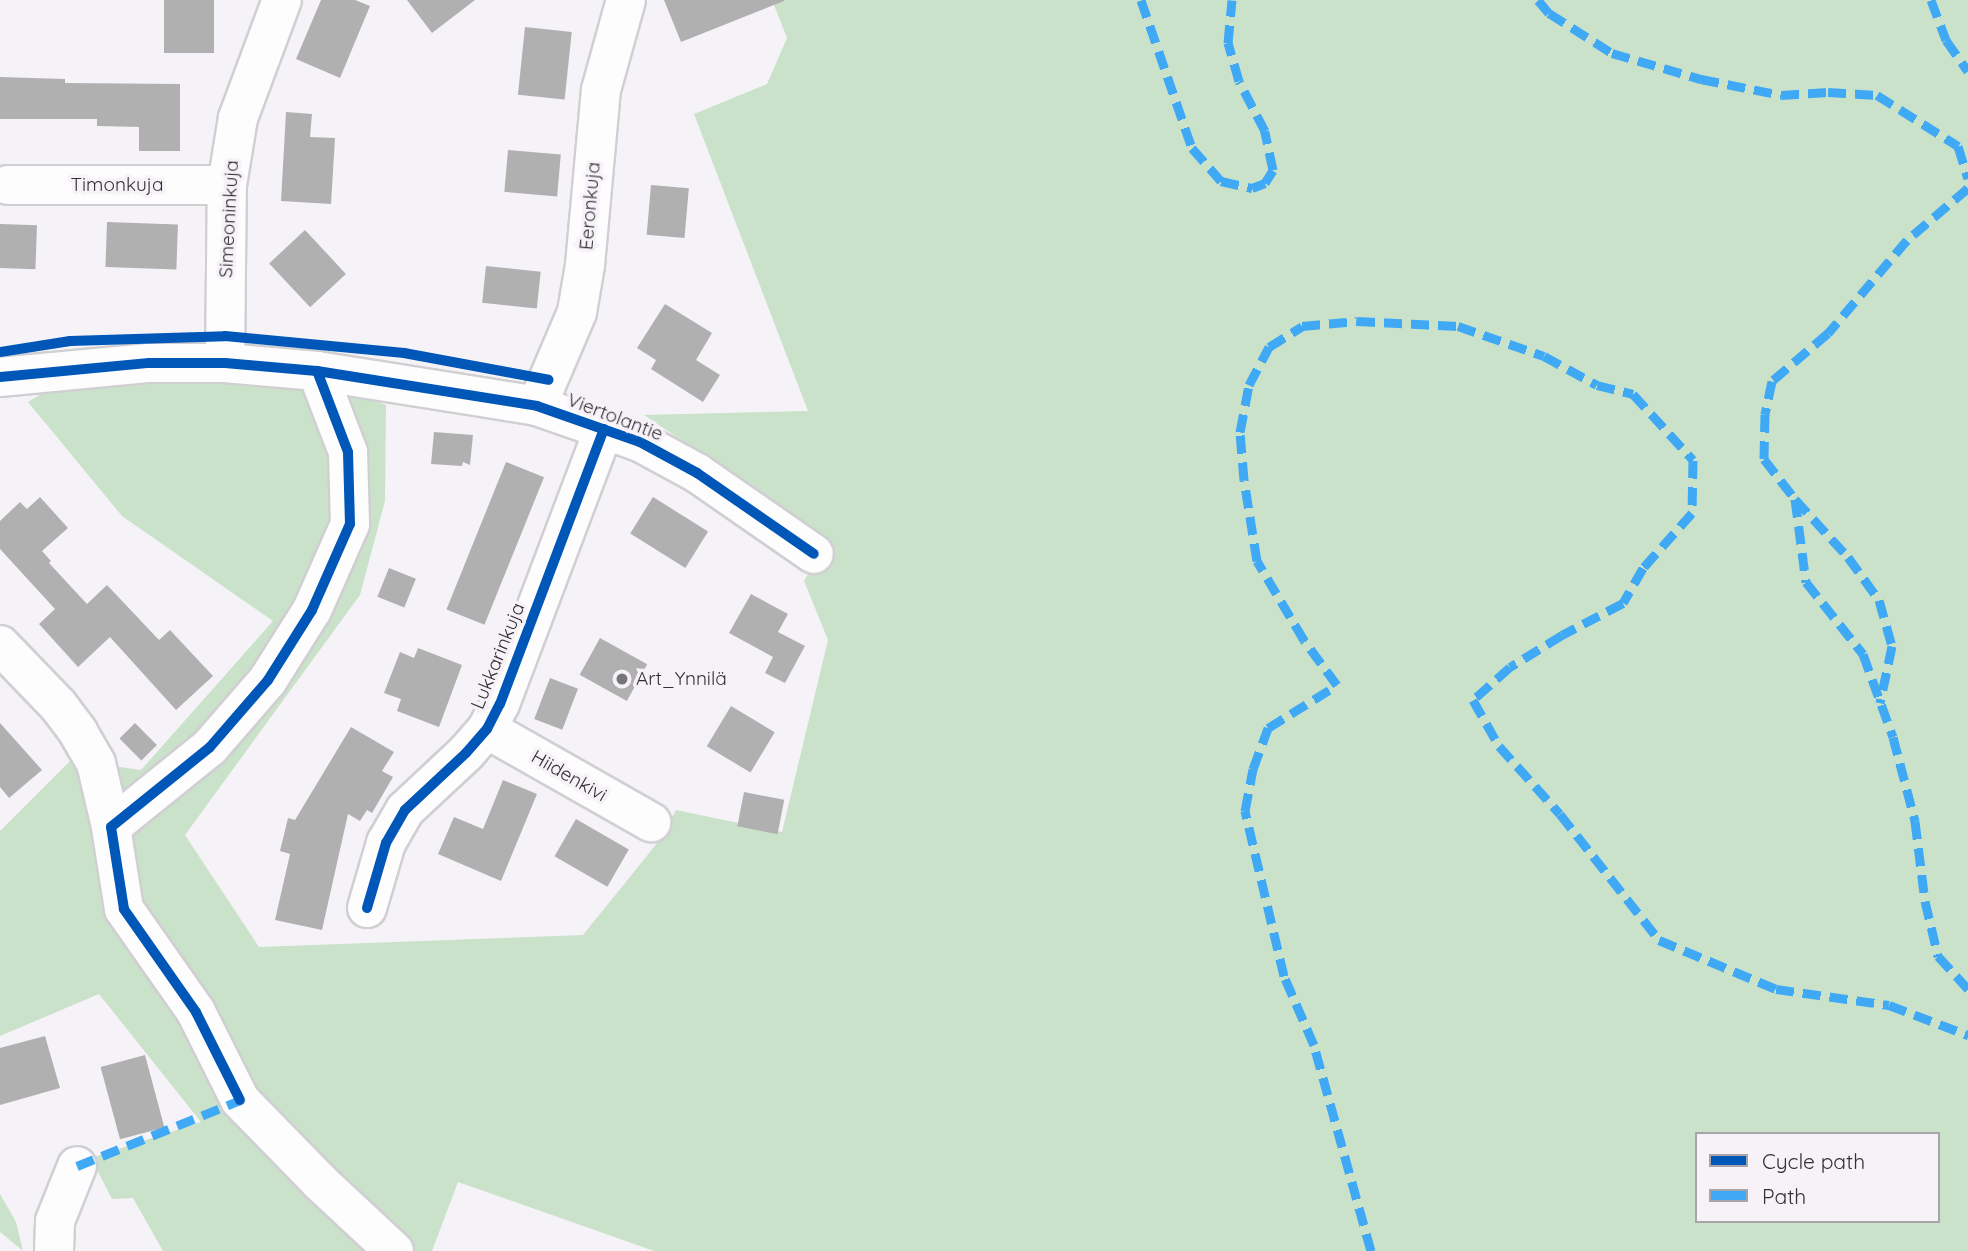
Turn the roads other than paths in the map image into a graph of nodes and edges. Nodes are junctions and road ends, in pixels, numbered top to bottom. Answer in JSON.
{"nodes":[{"id":1,"x":282,"y":0,"type":"edge"},
{"id":2,"x":626,"y":0,"type":"edge"},
{"id":3,"x":8,"y":185,"type":"dead end"},
{"id":4,"x":227,"y":185,"type":"junction"},
{"id":5,"x":225,"y":363,"type":"junction"},
{"id":6,"x":317,"y":371,"type":"junction"},
{"id":7,"x":0,"y":377,"type":"edge"},
{"id":8,"x":537,"y":406,"type":"junction"},
{"id":9,"x":604,"y":429,"type":"junction"},
{"id":10,"x":814,"y":554,"type":"dead end"},
{"id":11,"x":0,"y":645,"type":"edge"},
{"id":12,"x":487,"y":729,"type":"junction"},
{"id":13,"x":651,"y":822,"type":"dead end"},
{"id":14,"x":111,"y":827,"type":"junction"},
{"id":15,"x":368,"y":908,"type":"dead end"},
{"id":16,"x":77,"y":1166,"type":"dead end"},
{"id":17,"x":54,"y":1251,"type":"edge"},
{"id":18,"x":394,"y":1251,"type":"edge"}],
"edges":[{"from":1,"to":4,"type":"street","name":"Simeoninkuja"},
{"from":2,"to":8,"type":"street","name":"Eeronkuja"},
{"from":3,"to":4,"type":"street","name":"Timonkuja"},
{"from":4,"to":5,"type":"street","name":"Simeoninkuja"},
{"from":5,"to":6,"type":"street","name":"Viertolantie"},
{"from":5,"to":7,"type":"street","name":"Viertolantie"},
{"from":6,"to":8,"type":"street","name":"Viertolantie"},
{"from":6,"to":14,"type":"street"},
{"from":8,"to":9,"type":"street","name":"Viertolantie"},
{"from":9,"to":10,"type":"street","name":"Viertolantie"},
{"from":9,"to":12,"type":"street","name":"Lukkarinkuja"},
{"from":11,"to":14,"type":"street"},
{"from":12,"to":13,"type":"street","name":"Hiidenkivi"},
{"from":12,"to":15,"type":"street","name":"Lukkarinkuja"},
{"from":14,"to":18,"type":"street"},
{"from":16,"to":17,"type":"street"}]}
